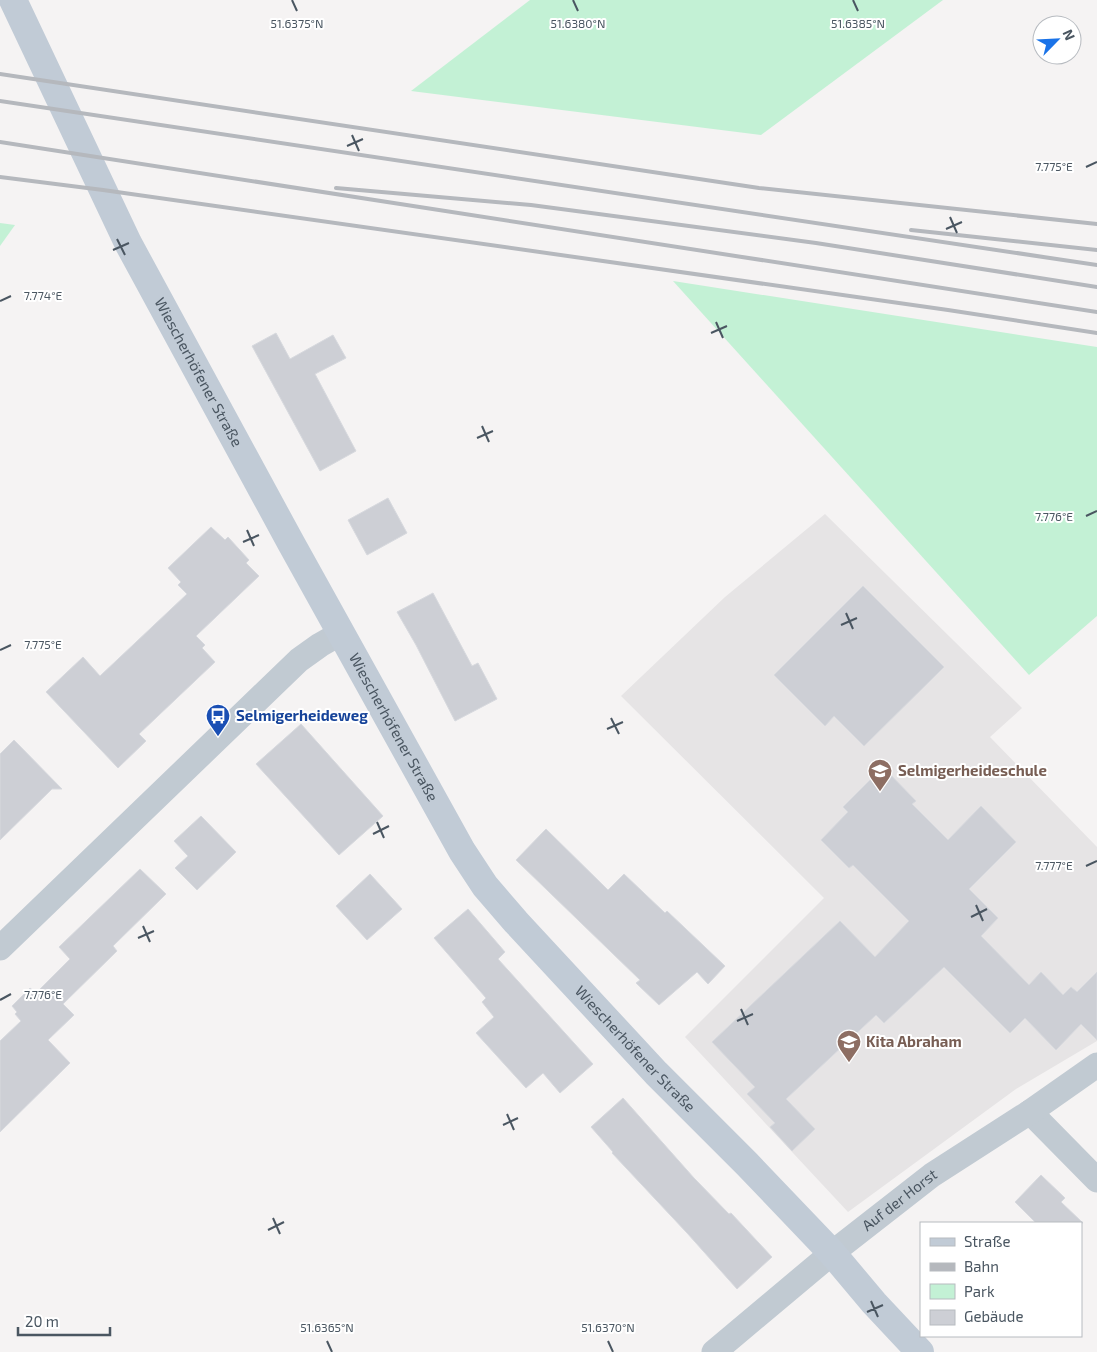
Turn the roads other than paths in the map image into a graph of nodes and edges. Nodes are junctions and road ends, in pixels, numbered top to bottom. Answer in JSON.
{"nodes":[{"id":1,"x":13,"y":0,"type":"edge"},
{"id":2,"x":341,"y":633,"type":"junction"},
{"id":3,"x":0,"y":948,"type":"edge"},
{"id":4,"x":1097,"y":1065,"type":"edge"},
{"id":5,"x":1030,"y":1112,"type":"junction"},
{"id":6,"x":1097,"y":1180,"type":"edge"},
{"id":7,"x":832,"y":1253,"type":"junction"},
{"id":8,"x":714,"y":1352,"type":"edge"},
{"id":9,"x":920,"y":1352,"type":"edge"}],
"edges":[{"from":1,"to":2,"type":"street","name":"Wiescherhöfener Straße"},
{"from":2,"to":3,"type":"street"},
{"from":2,"to":7,"type":"street","name":"Wiescherhöfener Straße"},
{"from":4,"to":5,"type":"street","name":"Auf der Horst"},
{"from":5,"to":6,"type":"street"},
{"from":5,"to":7,"type":"street","name":"Auf der Horst"},
{"from":7,"to":8,"type":"street","name":"Auf der Horst"},
{"from":7,"to":9,"type":"street","name":"Wiescherhöfener Straße"}]}
